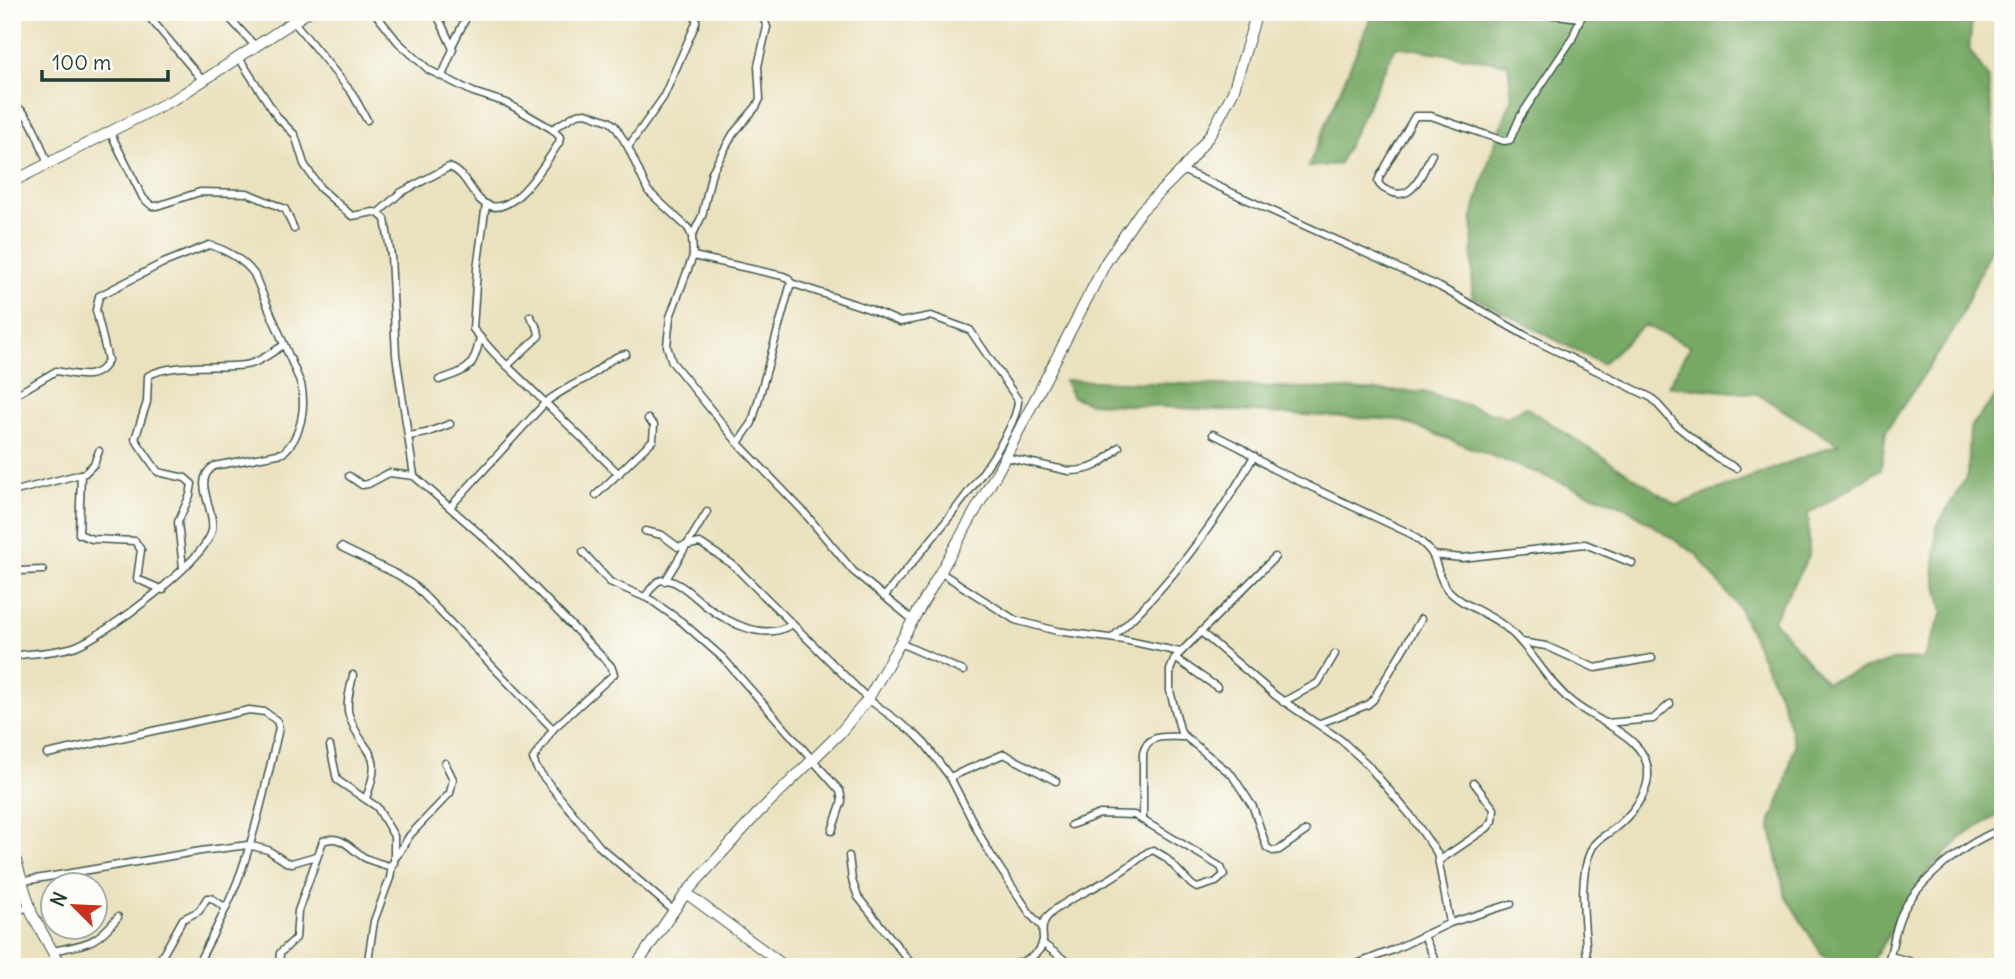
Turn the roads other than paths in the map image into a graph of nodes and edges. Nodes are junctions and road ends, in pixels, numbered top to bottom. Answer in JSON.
{"nodes":[{"id":1,"x":145,"y":12,"type":"edge"},
{"id":2,"x":224,"y":12,"type":"edge"},
{"id":3,"x":374,"y":12,"type":"edge"},
{"id":4,"x":436,"y":12,"type":"edge"},
{"id":5,"x":469,"y":12,"type":"edge"},
{"id":6,"x":696,"y":12,"type":"edge"},
{"id":7,"x":761,"y":12,"type":"edge"},
{"id":8,"x":1257,"y":12,"type":"edge"},
{"id":9,"x":1531,"y":12,"type":"edge"},
{"id":10,"x":305,"y":13,"type":"edge"},
{"id":11,"x":1582,"y":15,"type":"edge"},
{"id":12,"x":294,"y":22,"type":"junction"},
{"id":13,"x":452,"y":46,"type":"junction"},
{"id":14,"x":256,"y":47,"type":"junction"},
{"id":15,"x":239,"y":58,"type":"junction"},
{"id":16,"x":442,"y":76,"type":"junction"},
{"id":17,"x":203,"y":81,"type":"junction"},
{"id":18,"x":13,"y":104,"type":"edge"},
{"id":19,"x":367,"y":120,"type":"dead end"},
{"id":20,"x":552,"y":129,"type":"junction"},
{"id":21,"x":110,"y":132,"type":"junction"},
{"id":22,"x":628,"y":147,"type":"junction"},
{"id":23,"x":1432,"y":154,"type":"dead end"},
{"id":24,"x":48,"y":164,"type":"junction"},
{"id":25,"x":1182,"y":170,"type":"junction"},
{"id":26,"x":12,"y":182,"type":"edge"},
{"id":27,"x":486,"y":204,"type":"junction"},
{"id":28,"x":379,"y":213,"type":"junction"},
{"id":29,"x":294,"y":229,"type":"dead end"},
{"id":30,"x":692,"y":236,"type":"junction"},
{"id":31,"x":692,"y":256,"type":"junction"},
{"id":32,"x":791,"y":283,"type":"junction"},
{"id":33,"x":530,"y":316,"type":"dead end"},
{"id":34,"x":480,"y":338,"type":"junction"},
{"id":35,"x":284,"y":345,"type":"junction"},
{"id":36,"x":626,"y":354,"type":"dead end"},
{"id":37,"x":507,"y":366,"type":"junction"},
{"id":38,"x":439,"y":380,"type":"dead end"},
{"id":39,"x":12,"y":397,"type":"edge"},
{"id":40,"x":545,"y":403,"type":"junction"},
{"id":41,"x":648,"y":419,"type":"dead end"},
{"id":42,"x":450,"y":425,"type":"dead end"},
{"id":43,"x":1213,"y":434,"type":"dead end"},
{"id":44,"x":410,"y":436,"type":"junction"},
{"id":45,"x":738,"y":443,"type":"junction"},
{"id":46,"x":1119,"y":447,"type":"dead end"},
{"id":47,"x":99,"y":451,"type":"dead end"},
{"id":48,"x":1254,"y":456,"type":"junction"},
{"id":49,"x":1005,"y":457,"type":"junction"},
{"id":50,"x":1736,"y":468,"type":"dead end"},
{"id":51,"x":81,"y":474,"type":"junction"},
{"id":52,"x":619,"y":474,"type":"junction"},
{"id":53,"x":349,"y":475,"type":"dead end"},
{"id":54,"x":414,"y":476,"type":"junction"},
{"id":55,"x":12,"y":492,"type":"edge"},
{"id":56,"x":596,"y":495,"type":"dead end"},
{"id":57,"x":451,"y":506,"type":"junction"},
{"id":58,"x":707,"y":512,"type":"dead end"},
{"id":59,"x":645,"y":531,"type":"dead end"},
{"id":60,"x":687,"y":546,"type":"junction"},
{"id":61,"x":341,"y":547,"type":"dead end"},
{"id":62,"x":583,"y":552,"type":"dead end"},
{"id":63,"x":1433,"y":555,"type":"junction"},
{"id":64,"x":1275,"y":557,"type":"dead end"},
{"id":65,"x":1632,"y":563,"type":"dead end"},
{"id":66,"x":12,"y":566,"type":"edge"},
{"id":67,"x":183,"y":568,"type":"junction"},
{"id":68,"x":43,"y":570,"type":"dead end"},
{"id":69,"x":940,"y":572,"type":"junction"},
{"id":70,"x":665,"y":581,"type":"junction"},
{"id":71,"x":163,"y":590,"type":"junction"},
{"id":72,"x":645,"y":597,"type":"junction"},
{"id":73,"x":884,"y":597,"type":"junction"},
{"id":74,"x":1421,"y":619,"type":"dead end"},
{"id":75,"x":913,"y":620,"type":"junction"},
{"id":76,"x":792,"y":624,"type":"junction"},
{"id":77,"x":1200,"y":632,"type":"junction"},
{"id":78,"x":1112,"y":638,"type":"junction"},
{"id":79,"x":1521,"y":642,"type":"junction"},
{"id":80,"x":900,"y":643,"type":"junction"},
{"id":81,"x":1335,"y":654,"type":"dead end"},
{"id":82,"x":1178,"y":655,"type":"junction"},
{"id":83,"x":12,"y":656,"type":"edge"},
{"id":84,"x":1652,"y":658,"type":"dead end"},
{"id":85,"x":962,"y":671,"type":"dead end"},
{"id":86,"x":353,"y":676,"type":"dead end"},
{"id":87,"x":1217,"y":687,"type":"dead end"},
{"id":88,"x":868,"y":699,"type":"junction"},
{"id":89,"x":1283,"y":702,"type":"junction"},
{"id":90,"x":1670,"y":704,"type":"dead end"},
{"id":91,"x":1604,"y":723,"type":"junction"},
{"id":92,"x":1318,"y":724,"type":"junction"},
{"id":93,"x":553,"y":729,"type":"junction"},
{"id":94,"x":1183,"y":737,"type":"junction"},
{"id":95,"x":330,"y":746,"type":"dead end"},
{"id":96,"x":47,"y":754,"type":"dead end"},
{"id":97,"x":812,"y":761,"type":"junction"},
{"id":98,"x":445,"y":763,"type":"dead end"},
{"id":99,"x":950,"y":777,"type":"junction"},
{"id":100,"x":1056,"y":782,"type":"dead end"},
{"id":101,"x":1474,"y":783,"type":"dead end"},
{"id":102,"x":366,"y":798,"type":"junction"},
{"id":103,"x":1143,"y":819,"type":"junction"},
{"id":104,"x":1071,"y":825,"type":"dead end"},
{"id":105,"x":2003,"y":829,"type":"edge"},
{"id":106,"x":832,"y":831,"type":"dead end"},
{"id":107,"x":1306,"y":831,"type":"dead end"},
{"id":108,"x":248,"y":845,"type":"junction"},
{"id":109,"x":12,"y":848,"type":"edge"},
{"id":110,"x":316,"y":856,"type":"junction"},
{"id":111,"x":849,"y":856,"type":"dead end"},
{"id":112,"x":1440,"y":860,"type":"junction"},
{"id":113,"x":393,"y":862,"type":"junction"},
{"id":114,"x":18,"y":882,"type":"edge"},
{"id":115,"x":2003,"y":885,"type":"edge"},
{"id":116,"x":686,"y":893,"type":"junction"},
{"id":117,"x":2002,"y":896,"type":"edge"},
{"id":118,"x":1511,"y":904,"type":"dead end"},
{"id":119,"x":30,"y":906,"type":"junction"},
{"id":120,"x":226,"y":908,"type":"junction"},
{"id":121,"x":674,"y":911,"type":"junction"},
{"id":122,"x":12,"y":912,"type":"edge"},
{"id":123,"x":118,"y":916,"type":"dead end"},
{"id":124,"x":1450,"y":923,"type":"junction"},
{"id":125,"x":1042,"y":927,"type":"junction"},
{"id":126,"x":1424,"y":936,"type":"junction"},
{"id":127,"x":1042,"y":943,"type":"junction"},
{"id":128,"x":52,"y":951,"type":"junction"},
{"id":129,"x":1890,"y":956,"type":"junction"},
{"id":130,"x":61,"y":967,"type":"edge"},
{"id":131,"x":156,"y":967,"type":"edge"},
{"id":132,"x":196,"y":967,"type":"edge"},
{"id":133,"x":279,"y":967,"type":"edge"},
{"id":134,"x":367,"y":967,"type":"edge"},
{"id":135,"x":635,"y":967,"type":"edge"},
{"id":136,"x":786,"y":967,"type":"edge"},
{"id":137,"x":914,"y":967,"type":"edge"},
{"id":138,"x":1007,"y":967,"type":"edge"},
{"id":139,"x":1074,"y":967,"type":"edge"},
{"id":140,"x":1349,"y":967,"type":"edge"},
{"id":141,"x":1438,"y":967,"type":"edge"},
{"id":142,"x":1587,"y":967,"type":"edge"},
{"id":143,"x":1886,"y":967,"type":"edge"},
{"id":144,"x":1911,"y":967,"type":"edge"}],
"edges":[{"from":1,"to":17,"type":"street"},
{"from":2,"to":14,"type":"street"},
{"from":3,"to":16,"type":"street"},
{"from":4,"to":13,"type":"street"},
{"from":5,"to":13,"type":"street"},
{"from":6,"to":22,"type":"street"},
{"from":7,"to":30,"type":"street"},
{"from":8,"to":25,"type":"main road"},
{"from":9,"to":11,"type":"street"},
{"from":10,"to":12,"type":"main road"},
{"from":11,"to":23,"type":"street"},
{"from":12,"to":14,"type":"main road"},
{"from":12,"to":19,"type":"street"},
{"from":13,"to":16,"type":"street"},
{"from":14,"to":15,"type":"main road"},
{"from":15,"to":17,"type":"main road"},
{"from":15,"to":28,"type":"street"},
{"from":16,"to":20,"type":"street"},
{"from":17,"to":21,"type":"main road"},
{"from":18,"to":24,"type":"street"},
{"from":20,"to":22,"type":"street"},
{"from":20,"to":27,"type":"street"},
{"from":21,"to":24,"type":"main road"},
{"from":21,"to":29,"type":"street"},
{"from":22,"to":30,"type":"street"},
{"from":24,"to":26,"type":"main road"},
{"from":25,"to":49,"type":"main road"},
{"from":25,"to":50,"type":"street"},
{"from":27,"to":28,"type":"street"},
{"from":27,"to":34,"type":"street"},
{"from":28,"to":44,"type":"street"},
{"from":30,"to":31,"type":"street"},
{"from":31,"to":32,"type":"street"},
{"from":31,"to":45,"type":"street"},
{"from":32,"to":45,"type":"street"},
{"from":32,"to":73,"type":"street"},
{"from":33,"to":37,"type":"street"},
{"from":34,"to":37,"type":"street"},
{"from":34,"to":38,"type":"street"},
{"from":35,"to":39,"type":"street"},
{"from":35,"to":67,"type":"street"},
{"from":35,"to":67,"type":"street"},
{"from":36,"to":40,"type":"street"},
{"from":37,"to":40,"type":"street"},
{"from":40,"to":52,"type":"street"},
{"from":40,"to":57,"type":"street"},
{"from":41,"to":52,"type":"street"},
{"from":42,"to":44,"type":"street"},
{"from":43,"to":48,"type":"street"},
{"from":44,"to":54,"type":"street"},
{"from":45,"to":73,"type":"street"},
{"from":46,"to":49,"type":"street"},
{"from":47,"to":51,"type":"street"},
{"from":48,"to":63,"type":"street"},
{"from":48,"to":78,"type":"street"},
{"from":49,"to":69,"type":"main road"},
{"from":51,"to":55,"type":"street"},
{"from":51,"to":71,"type":"street"},
{"from":52,"to":56,"type":"street"},
{"from":53,"to":54,"type":"street"},
{"from":54,"to":57,"type":"street"},
{"from":57,"to":93,"type":"street"},
{"from":58,"to":60,"type":"street"},
{"from":59,"to":60,"type":"street"},
{"from":60,"to":70,"type":"street"},
{"from":60,"to":76,"type":"street"},
{"from":61,"to":93,"type":"street"},
{"from":62,"to":72,"type":"street"},
{"from":63,"to":65,"type":"street"},
{"from":63,"to":79,"type":"street"},
{"from":64,"to":77,"type":"street"},
{"from":66,"to":68,"type":"street"},
{"from":67,"to":71,"type":"street"},
{"from":69,"to":75,"type":"main road"},
{"from":69,"to":78,"type":"street"},
{"from":70,"to":72,"type":"street"},
{"from":70,"to":76,"type":"street"},
{"from":71,"to":83,"type":"street"},
{"from":72,"to":97,"type":"street"},
{"from":73,"to":75,"type":"street"},
{"from":74,"to":92,"type":"street"},
{"from":75,"to":80,"type":"main road"},
{"from":76,"to":88,"type":"street"},
{"from":77,"to":82,"type":"street"},
{"from":77,"to":89,"type":"street"},
{"from":78,"to":82,"type":"street"},
{"from":79,"to":84,"type":"street"},
{"from":79,"to":91,"type":"street"},
{"from":80,"to":85,"type":"street"},
{"from":80,"to":88,"type":"main road"},
{"from":81,"to":89,"type":"street"},
{"from":82,"to":87,"type":"street"},
{"from":82,"to":94,"type":"street"},
{"from":86,"to":102,"type":"street"},
{"from":88,"to":97,"type":"main road"},
{"from":88,"to":99,"type":"street"},
{"from":89,"to":92,"type":"street"},
{"from":90,"to":91,"type":"street"},
{"from":91,"to":142,"type":"street"},
{"from":92,"to":112,"type":"street"},
{"from":93,"to":121,"type":"street"},
{"from":94,"to":103,"type":"street"},
{"from":94,"to":107,"type":"street"},
{"from":95,"to":102,"type":"street"},
{"from":96,"to":108,"type":"street"},
{"from":97,"to":106,"type":"street"},
{"from":97,"to":116,"type":"main road"},
{"from":98,"to":113,"type":"street"},
{"from":99,"to":100,"type":"street"},
{"from":99,"to":125,"type":"street"},
{"from":101,"to":112,"type":"street"},
{"from":102,"to":113,"type":"street"},
{"from":103,"to":104,"type":"street"},
{"from":103,"to":125,"type":"street"},
{"from":105,"to":129,"type":"street"},
{"from":108,"to":110,"type":"street"},
{"from":108,"to":114,"type":"street"},
{"from":108,"to":120,"type":"street"},
{"from":109,"to":114,"type":"main road"},
{"from":110,"to":113,"type":"street"},
{"from":110,"to":133,"type":"street"},
{"from":111,"to":137,"type":"street"},
{"from":112,"to":124,"type":"street"},
{"from":113,"to":134,"type":"street"},
{"from":114,"to":119,"type":"main road"},
{"from":115,"to":117,"type":"street"},
{"from":116,"to":121,"type":"main road"},
{"from":116,"to":136,"type":"main road"},
{"from":118,"to":124,"type":"street"},
{"from":119,"to":122,"type":"street"},
{"from":119,"to":128,"type":"main road"},
{"from":120,"to":131,"type":"street"},
{"from":120,"to":132,"type":"street"},
{"from":121,"to":135,"type":"main road"},
{"from":123,"to":128,"type":"street"},
{"from":124,"to":126,"type":"street"},
{"from":125,"to":127,"type":"street"},
{"from":126,"to":140,"type":"street"},
{"from":126,"to":141,"type":"street"},
{"from":127,"to":138,"type":"street"},
{"from":127,"to":139,"type":"street"},
{"from":128,"to":130,"type":"main road"},
{"from":129,"to":143,"type":"street"},
{"from":129,"to":144,"type":"street"}]}
